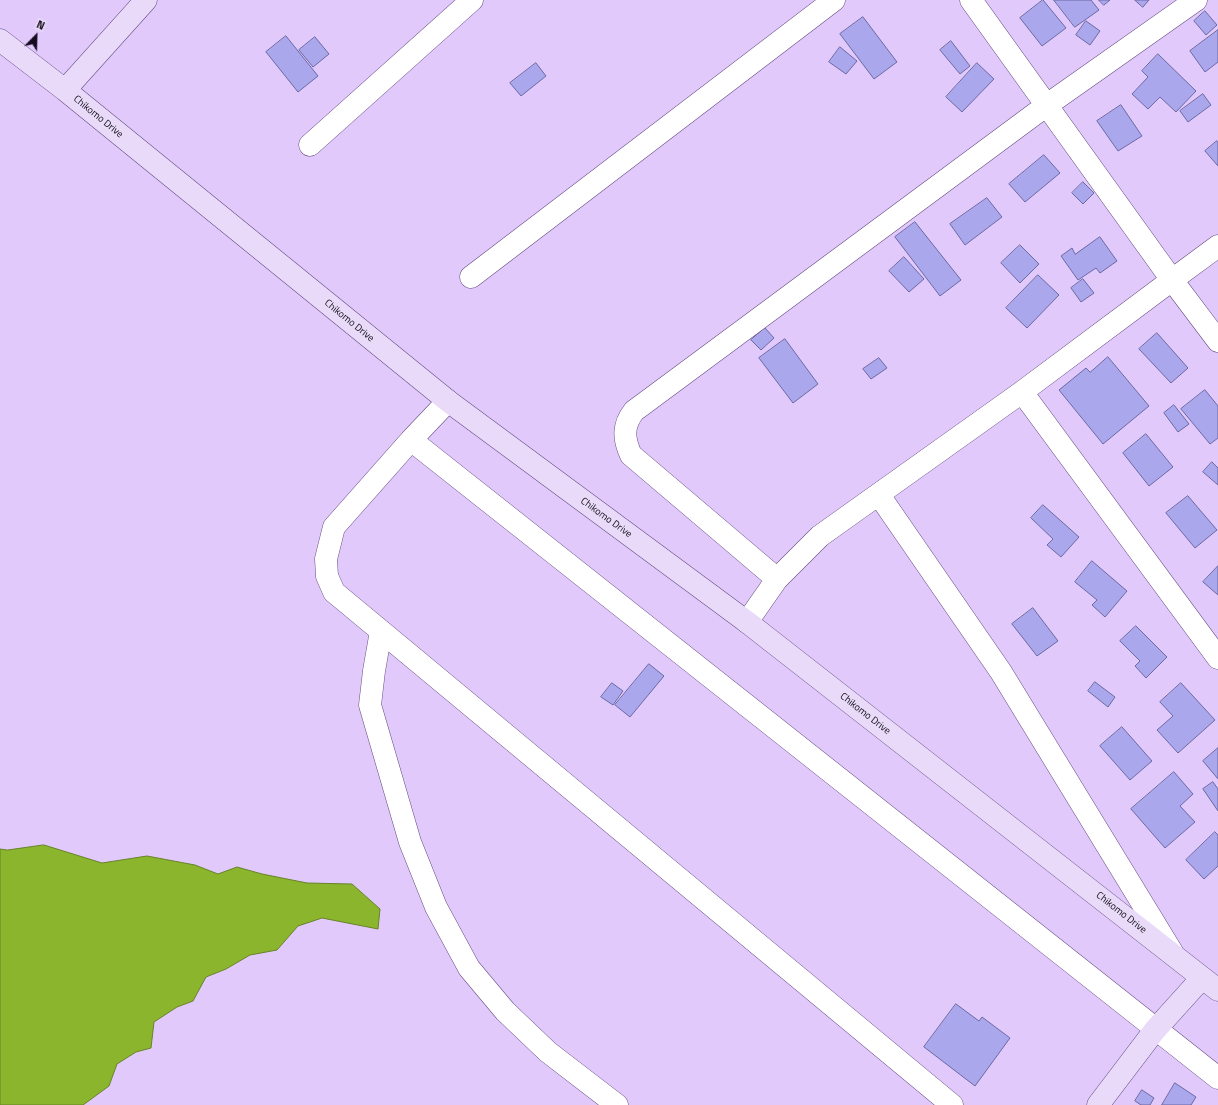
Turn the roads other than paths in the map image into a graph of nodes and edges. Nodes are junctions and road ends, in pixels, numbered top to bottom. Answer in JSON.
{"nodes":[{"id":1,"x":146,"y":0,"type":"edge"},
{"id":2,"x":472,"y":0,"type":"edge"},
{"id":3,"x":834,"y":0,"type":"edge"},
{"id":4,"x":971,"y":0,"type":"edge"},
{"id":5,"x":1196,"y":0,"type":"edge"},
{"id":6,"x":0,"y":40,"type":"edge"},
{"id":7,"x":65,"y":90,"type":"junction"},
{"id":8,"x":1047,"y":106,"type":"junction"},
{"id":9,"x":310,"y":145,"type":"dead end"},
{"id":10,"x":1218,"y":246,"type":"edge"},
{"id":11,"x":471,"y":277,"type":"dead end"},
{"id":12,"x":1172,"y":280,"type":"junction"},
{"id":13,"x":1218,"y":341,"type":"edge"},
{"id":14,"x":1022,"y":392,"type":"junction"},
{"id":15,"x":448,"y":401,"type":"junction"},
{"id":16,"x":411,"y":440,"type":"junction"},
{"id":17,"x":879,"y":495,"type":"junction"},
{"id":18,"x":777,"y":579,"type":"junction"},
{"id":19,"x":747,"y":622,"type":"junction"},
{"id":20,"x":381,"y":631,"type":"junction"},
{"id":21,"x":1218,"y":658,"type":"edge"},
{"id":22,"x":1172,"y":952,"type":"junction"},
{"id":23,"x":1210,"y":984,"type":"edge"},
{"id":24,"x":1155,"y":1030,"type":"junction"},
{"id":25,"x":1218,"y":1078,"type":"edge"},
{"id":26,"x":616,"y":1105,"type":"edge"},
{"id":27,"x":952,"y":1105,"type":"edge"},
{"id":28,"x":1098,"y":1105,"type":"edge"}],
"edges":[{"from":1,"to":7,"type":"street"},
{"from":2,"to":9,"type":"street"},
{"from":3,"to":11,"type":"street"},
{"from":4,"to":8,"type":"street"},
{"from":5,"to":8,"type":"street"},
{"from":6,"to":7,"type":"street","name":"Chikomo Drive"},
{"from":7,"to":15,"type":"street","name":"Chikomo Drive"},
{"from":8,"to":12,"type":"street"},
{"from":8,"to":18,"type":"street"},
{"from":10,"to":12,"type":"street"},
{"from":12,"to":13,"type":"street"},
{"from":12,"to":14,"type":"street"},
{"from":14,"to":17,"type":"street"},
{"from":14,"to":21,"type":"street"},
{"from":15,"to":16,"type":"street"},
{"from":15,"to":19,"type":"street","name":"Chikomo Drive"},
{"from":16,"to":20,"type":"street"},
{"from":16,"to":24,"type":"street"},
{"from":17,"to":18,"type":"street"},
{"from":17,"to":22,"type":"street"},
{"from":18,"to":19,"type":"street"},
{"from":19,"to":22,"type":"street","name":"Chikomo Drive"},
{"from":20,"to":26,"type":"street"},
{"from":20,"to":27,"type":"street"},
{"from":22,"to":23,"type":"street","name":"Chikomo Drive"},
{"from":23,"to":24,"type":"street"},
{"from":24,"to":25,"type":"street"},
{"from":24,"to":28,"type":"street"}]}
